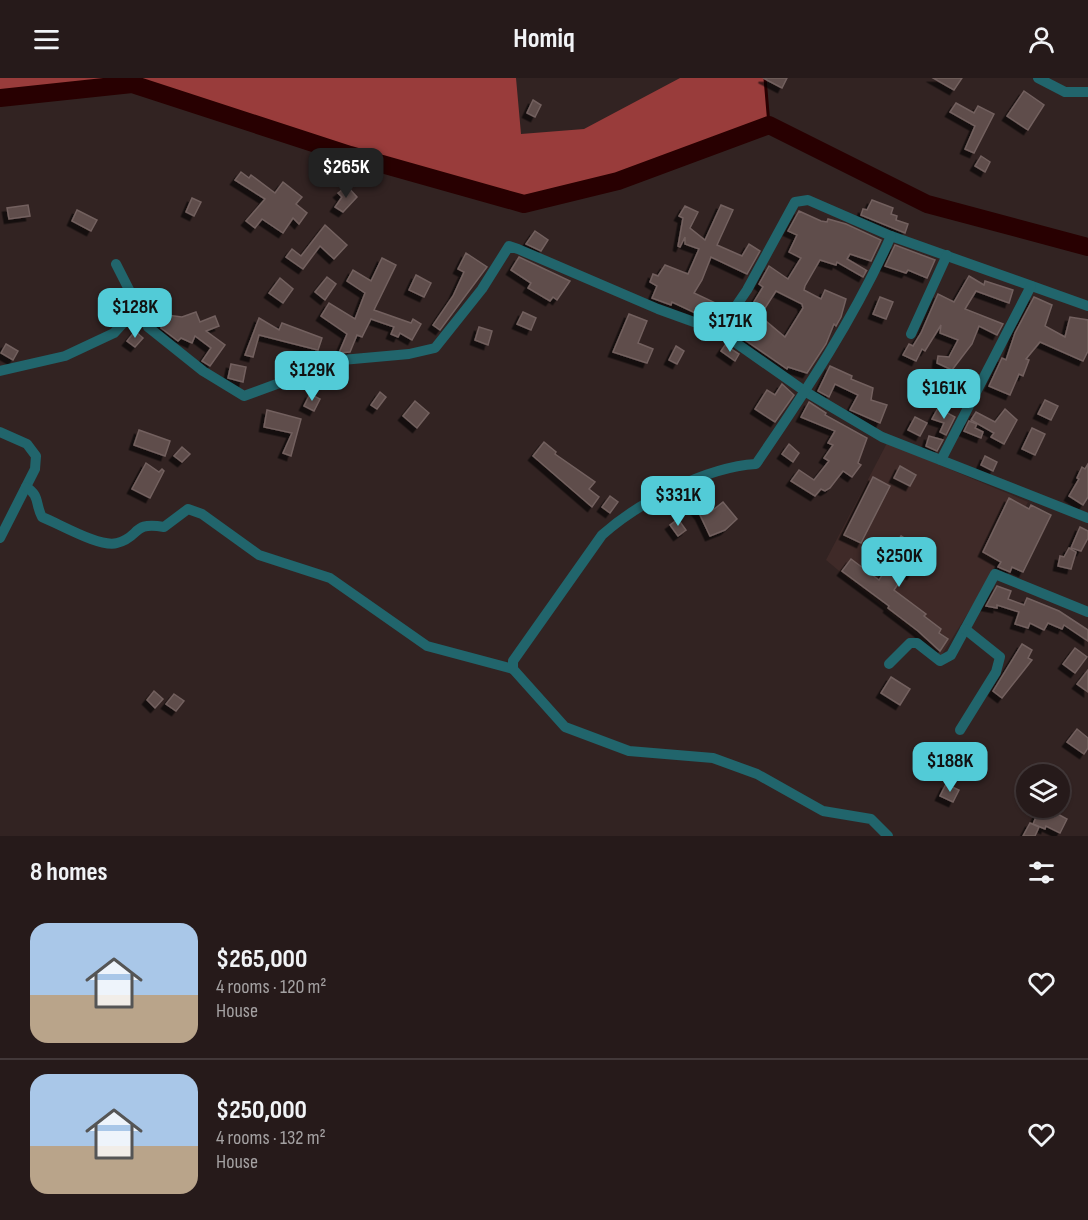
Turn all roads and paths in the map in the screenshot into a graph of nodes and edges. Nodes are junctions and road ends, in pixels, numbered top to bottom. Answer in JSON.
{"nodes":[{"id":1,"x":1038,"y":78,"type":"edge"},
{"id":2,"x":1088,"y":92,"type":"edge"},
{"id":3,"x":891,"y":236,"type":"junction"},
{"id":4,"x":947,"y":255,"type":"junction"},
{"id":5,"x":116,"y":264,"type":"dead end"},
{"id":6,"x":1031,"y":286,"type":"junction"},
{"id":7,"x":1088,"y":306,"type":"edge"},
{"id":8,"x":136,"y":308,"type":"junction"},
{"id":9,"x":719,"y":331,"type":"junction"},
{"id":10,"x":911,"y":334,"type":"dead end"},
{"id":11,"x":0,"y":371,"type":"edge"},
{"id":12,"x":806,"y":392,"type":"junction"},
{"id":13,"x":0,"y":432,"type":"edge"},
{"id":14,"x":941,"y":460,"type":"junction"},
{"id":15,"x":26,"y":487,"type":"junction"},
{"id":16,"x":1088,"y":518,"type":"edge"},
{"id":17,"x":0,"y":538,"type":"edge"},
{"id":18,"x":1088,"y":612,"type":"edge"},
{"id":19,"x":965,"y":629,"type":"junction"},
{"id":20,"x":890,"y":664,"type":"dead end"},
{"id":21,"x":513,"y":669,"type":"junction"},
{"id":22,"x":960,"y":730,"type":"dead end"},
{"id":23,"x":888,"y":836,"type":"edge"}],
"edges":[{"from":1,"to":2,"type":"street"},
{"from":3,"to":4,"type":"street"},
{"from":3,"to":9,"type":"street"},
{"from":3,"to":12,"type":"street"},
{"from":4,"to":6,"type":"street"},
{"from":4,"to":10,"type":"street"},
{"from":5,"to":8,"type":"street"},
{"from":6,"to":7,"type":"street"},
{"from":6,"to":14,"type":"street"},
{"from":8,"to":9,"type":"street"},
{"from":8,"to":11,"type":"street"},
{"from":9,"to":12,"type":"street"},
{"from":12,"to":14,"type":"street"},
{"from":12,"to":21,"type":"street"},
{"from":13,"to":15,"type":"street"},
{"from":14,"to":16,"type":"street"},
{"from":15,"to":17,"type":"street"},
{"from":15,"to":21,"type":"street"},
{"from":18,"to":19,"type":"street"},
{"from":19,"to":20,"type":"street"},
{"from":19,"to":22,"type":"street"},
{"from":21,"to":23,"type":"street"}]}
